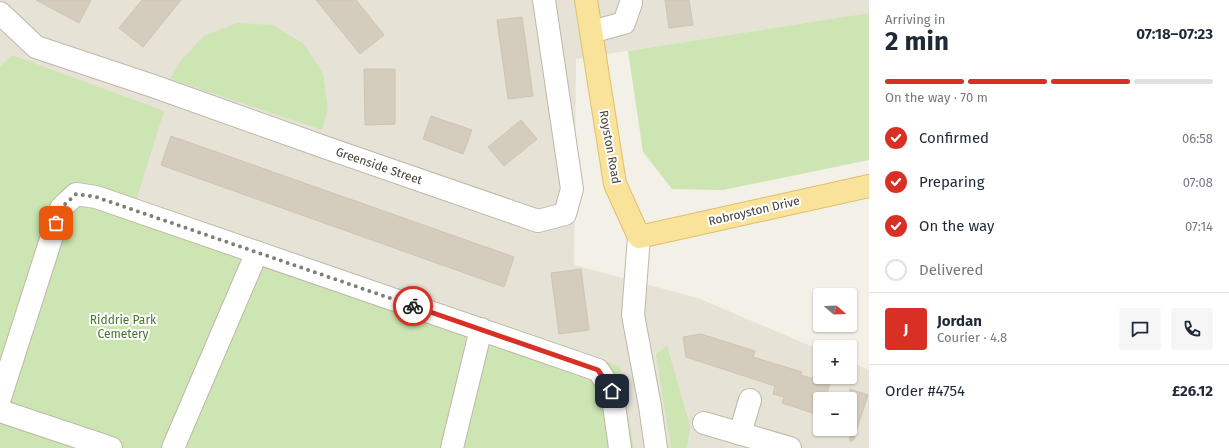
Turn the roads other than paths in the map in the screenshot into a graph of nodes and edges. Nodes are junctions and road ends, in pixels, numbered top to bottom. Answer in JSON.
{"nodes":[{"id":1,"x":544,"y":0,"type":"edge"},
{"id":2,"x":586,"y":0,"type":"edge"},
{"id":3,"x":631,"y":0,"type":"edge"},
{"id":4,"x":0,"y":13,"type":"edge"},
{"id":5,"x":591,"y":32,"type":"junction"},
{"id":6,"x":869,"y":186,"type":"edge"},
{"id":7,"x":639,"y":237,"type":"junction"},
{"id":8,"x":257,"y":252,"type":"junction"},
{"id":9,"x":481,"y":329,"type":"junction"},
{"id":10,"x":0,"y":398,"type":"edge"},
{"id":11,"x":750,"y":400,"type":"dead end"},
{"id":12,"x":0,"y":411,"type":"edge"},
{"id":13,"x":704,"y":423,"type":"dead end"},
{"id":14,"x":740,"y":434,"type":"junction"},
{"id":15,"x":111,"y":448,"type":"edge"},
{"id":16,"x":173,"y":448,"type":"edge"},
{"id":17,"x":452,"y":448,"type":"edge"},
{"id":18,"x":620,"y":448,"type":"edge"},
{"id":19,"x":656,"y":448,"type":"edge"},
{"id":20,"x":790,"y":448,"type":"edge"}],
"edges":[{"from":1,"to":4,"type":"street","name":"Greenside Street"},
{"from":2,"to":5,"type":"main road","name":"Royston Road"},
{"from":3,"to":5,"type":"street"},
{"from":5,"to":7,"type":"main road","name":"Royston Road"},
{"from":6,"to":7,"type":"main road","name":"Robroyston Drive"},
{"from":7,"to":19,"type":"street","name":"Royston Road"},
{"from":8,"to":9,"type":"street"},
{"from":8,"to":10,"type":"street"},
{"from":8,"to":16,"type":"street"},
{"from":9,"to":17,"type":"street"},
{"from":9,"to":18,"type":"street"},
{"from":11,"to":14,"type":"street"},
{"from":12,"to":15,"type":"street"},
{"from":13,"to":14,"type":"street"},
{"from":14,"to":20,"type":"street"}]}
